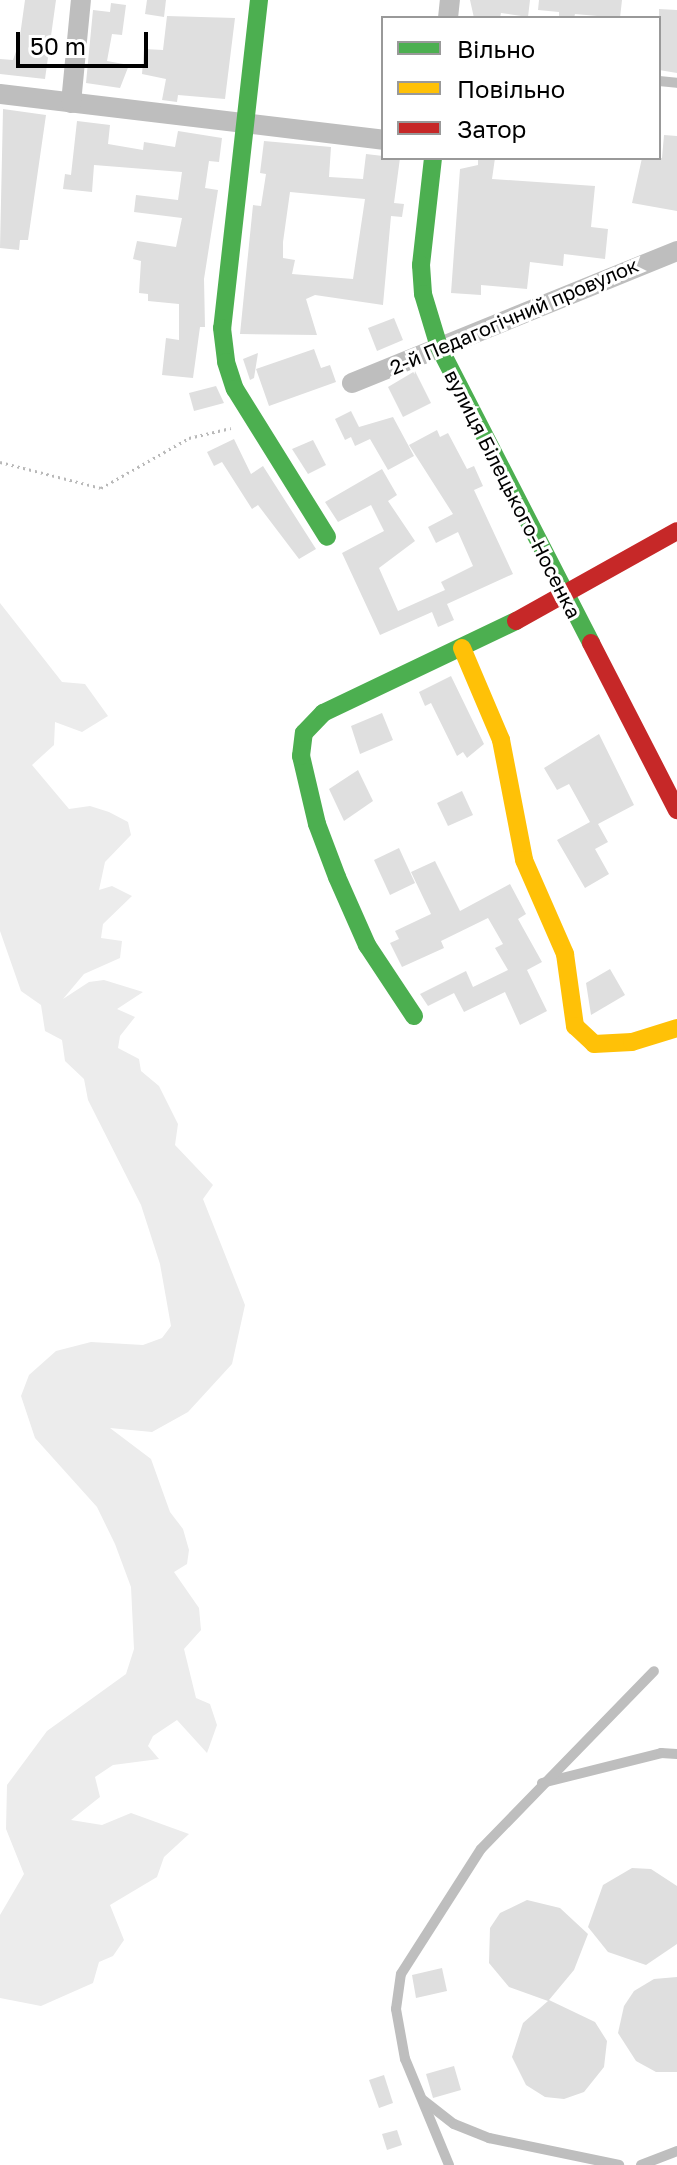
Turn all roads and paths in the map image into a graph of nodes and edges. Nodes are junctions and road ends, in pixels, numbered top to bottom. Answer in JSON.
{"nodes":[{"id":1,"x":81,"y":0,"type":"edge"},
{"id":2,"x":259,"y":0,"type":"edge"},
{"id":3,"x":0,"y":94,"type":"edge"},
{"id":4,"x":71,"y":103,"type":"junction"},
{"id":5,"x":246,"y":124,"type":"junction"},
{"id":6,"x":381,"y":140,"type":"edge"},
{"id":7,"x":433,"y":160,"type":"edge"},
{"id":8,"x":677,"y":251,"type":"edge"},
{"id":9,"x":439,"y":347,"type":"junction"},
{"id":10,"x":352,"y":383,"type":"dead end"},
{"id":11,"x":254,"y":422,"type":"junction"},
{"id":12,"x":0,"y":462,"type":"edge"},
{"id":13,"x":677,"y":531,"type":"edge"},
{"id":14,"x":327,"y":537,"type":"dead end"},
{"id":15,"x":565,"y":598,"type":"junction"},
{"id":16,"x":462,"y":648,"type":"junction"},
{"id":17,"x":677,"y":810,"type":"edge"},
{"id":18,"x":414,"y":1016,"type":"dead end"},
{"id":19,"x":677,"y":1028,"type":"edge"},
{"id":20,"x":654,"y":1671,"type":"dead end"},
{"id":21,"x":677,"y":1754,"type":"edge"},
{"id":22,"x":540,"y":1784,"type":"junction"},
{"id":23,"x":421,"y":2098,"type":"junction"},
{"id":24,"x":677,"y":2151,"type":"edge"},
{"id":25,"x":449,"y":2165,"type":"edge"},
{"id":26,"x":619,"y":2165,"type":"edge"},
{"id":27,"x":641,"y":2165,"type":"edge"}],
"edges":[{"from":1,"to":4,"type":"street"},
{"from":2,"to":5,"type":"street"},
{"from":3,"to":4,"type":"street"},
{"from":4,"to":5,"type":"street"},
{"from":5,"to":6,"type":"street"},
{"from":5,"to":11,"type":"street"},
{"from":7,"to":9,"type":"street","name":"вулиця Білецького-Носенка"},
{"from":8,"to":9,"type":"street","name":"2-й Педагогічний провулок"},
{"from":9,"to":10,"type":"street","name":"2-й Педагогічний провулок"},
{"from":9,"to":15,"type":"street","name":"вулиця Білецького-Носенка"},
{"from":11,"to":12,"type":"path"},
{"from":11,"to":14,"type":"street"},
{"from":13,"to":15,"type":"street"},
{"from":15,"to":16,"type":"street"},
{"from":15,"to":17,"type":"street","name":"вулиця Білецького-Носенка"},
{"from":16,"to":18,"type":"street"},
{"from":16,"to":19,"type":"street"},
{"from":20,"to":22,"type":"lane"},
{"from":21,"to":22,"type":"lane"},
{"from":22,"to":23,"type":"lane"},
{"from":23,"to":25,"type":"lane"},
{"from":23,"to":26,"type":"lane"},
{"from":24,"to":27,"type":"lane"}]}
